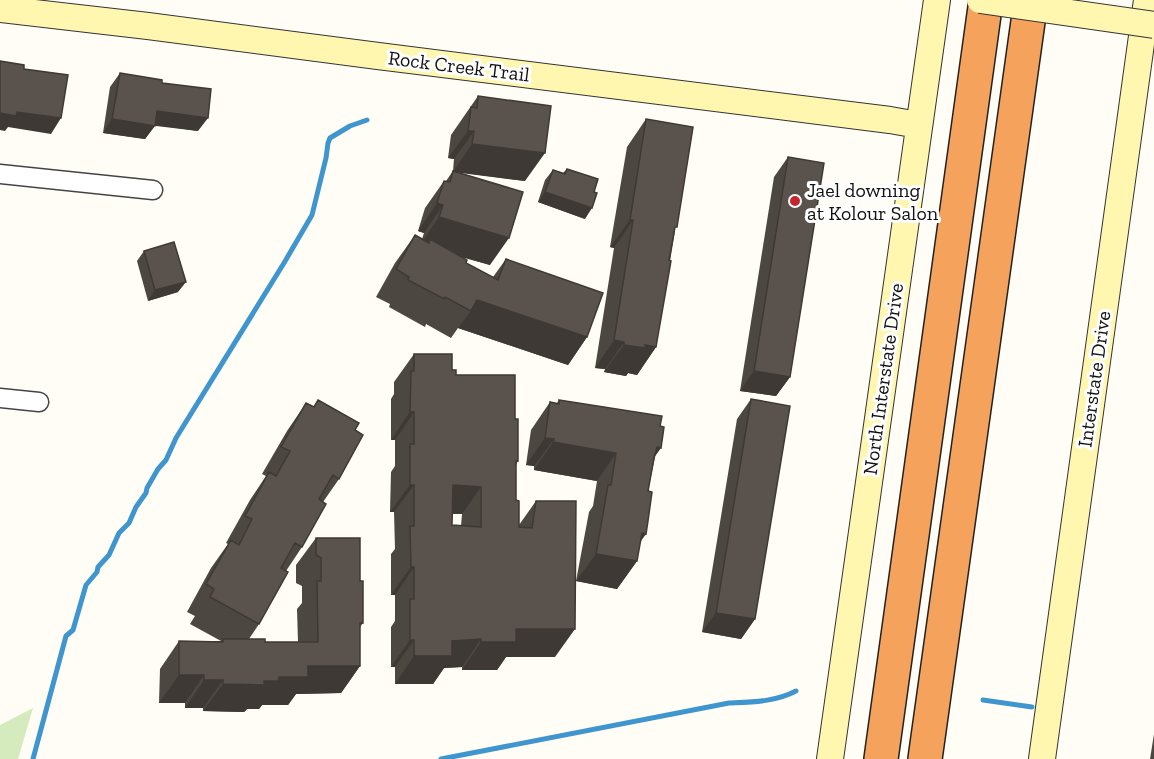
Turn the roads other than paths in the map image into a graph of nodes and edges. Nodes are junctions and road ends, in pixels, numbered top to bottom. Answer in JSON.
{"nodes":[{"id":1,"x":937,"y":0,"type":"edge"},
{"id":2,"x":980,"y":0,"type":"edge"},
{"id":3,"x":986,"y":0,"type":"edge"},
{"id":4,"x":1031,"y":0,"type":"edge"},
{"id":5,"x":1147,"y":0,"type":"edge"},
{"id":6,"x":0,"y":9,"type":"edge"},
{"id":7,"x":1154,"y":25,"type":"edge"},
{"id":8,"x":918,"y":125,"type":"junction"},
{"id":9,"x":0,"y":174,"type":"edge"},
{"id":10,"x":153,"y":190,"type":"dead end"},
{"id":11,"x":0,"y":399,"type":"edge"},
{"id":12,"x":39,"y":402,"type":"dead end"},
{"id":13,"x":830,"y":759,"type":"edge"},
{"id":14,"x":880,"y":759,"type":"edge"},
{"id":15,"x":925,"y":759,"type":"edge"},
{"id":16,"x":1042,"y":759,"type":"edge"}],
"edges":[{"from":1,"to":8,"type":"street","name":"North Interstate Drive"},
{"from":2,"to":7,"type":"street","bridge":true},
{"from":3,"to":14,"type":"highway"},
{"from":4,"to":15,"type":"highway"},
{"from":5,"to":16,"type":"street","name":"Interstate Drive"},
{"from":6,"to":8,"type":"street","name":"Rock Creek Trail"},
{"from":8,"to":13,"type":"street","name":"North Interstate Drive"},
{"from":9,"to":10,"type":"street"},
{"from":11,"to":12,"type":"street"}]}
